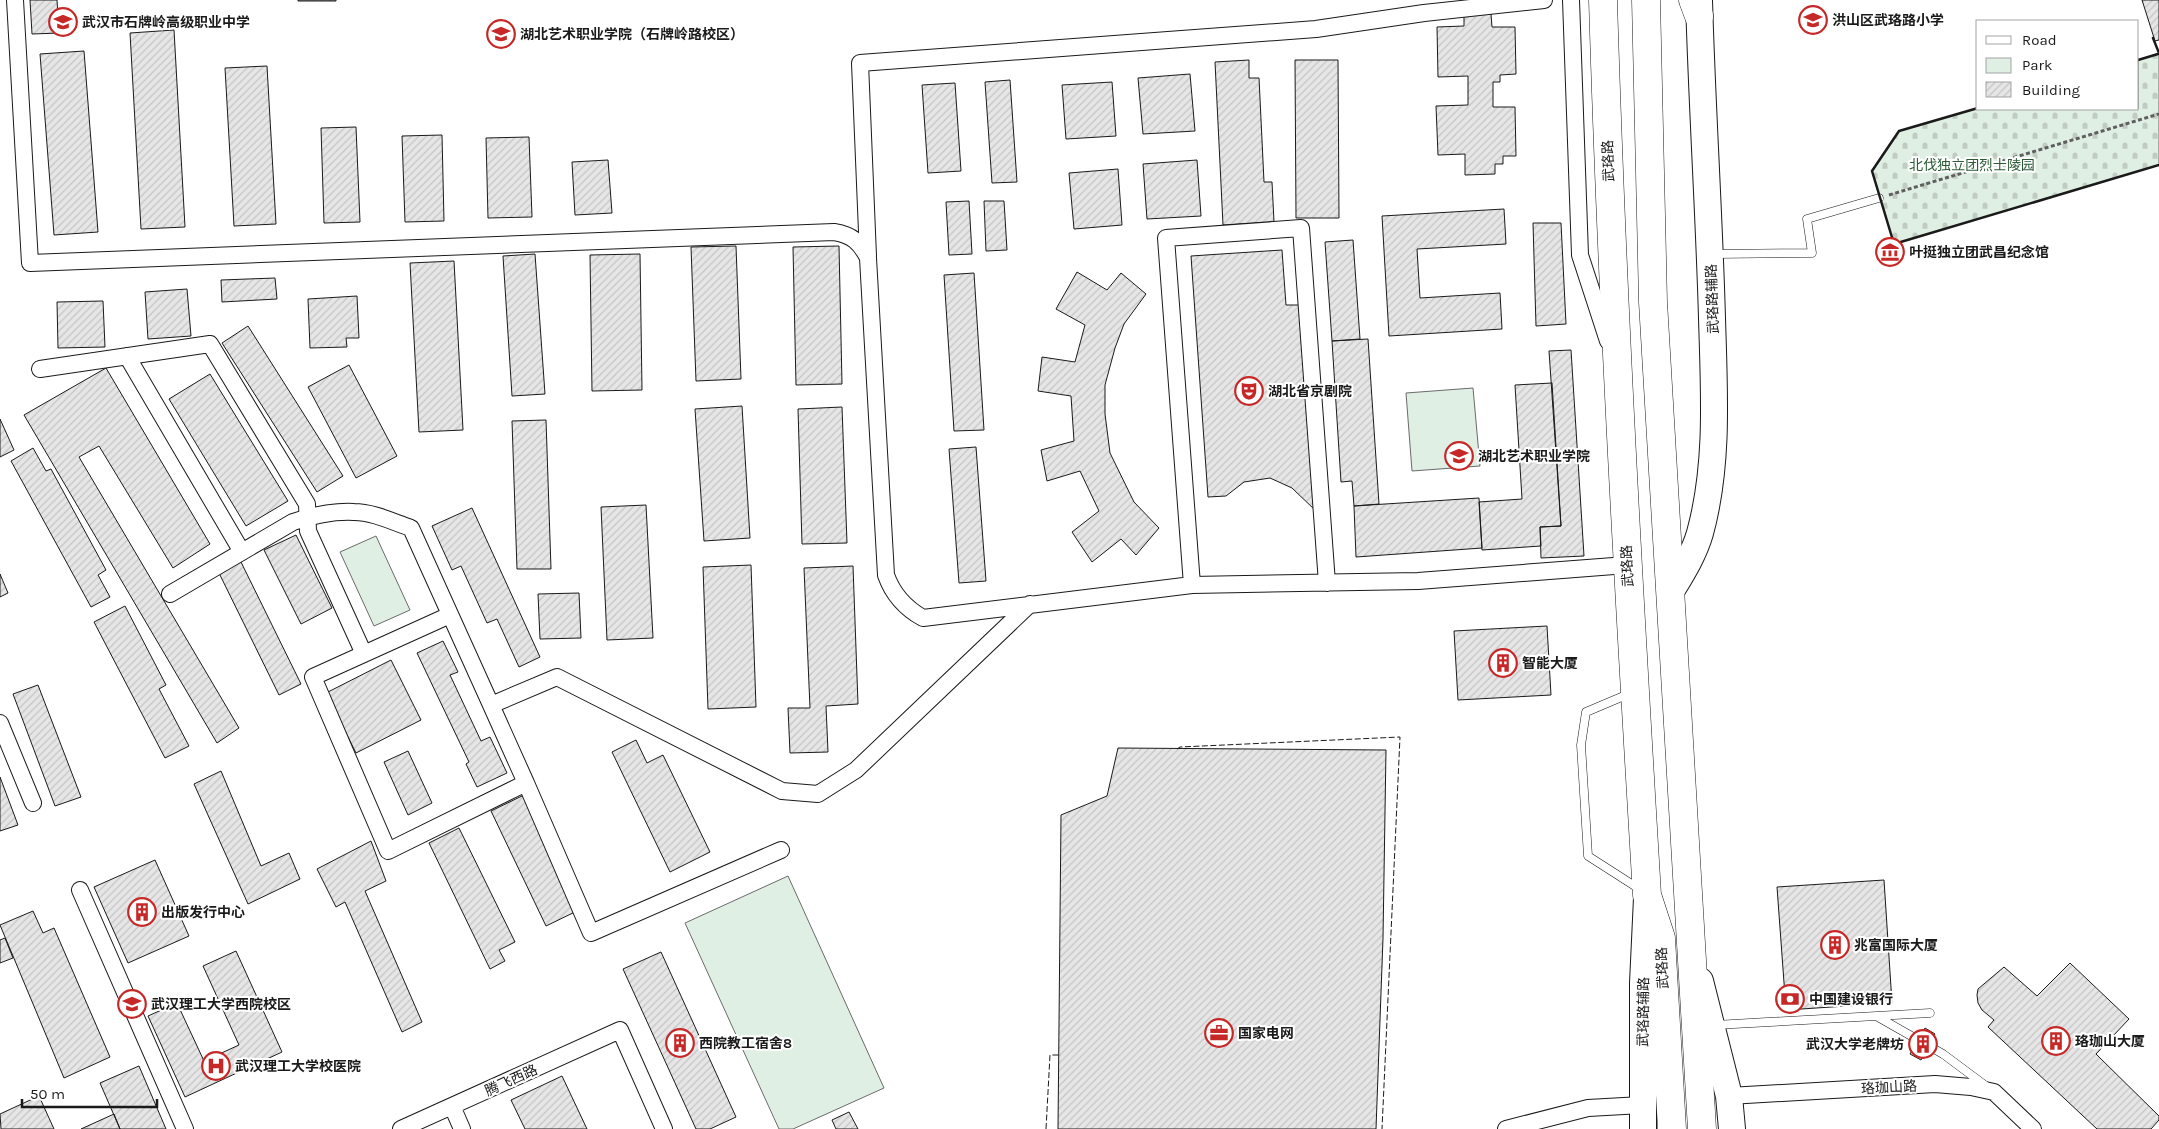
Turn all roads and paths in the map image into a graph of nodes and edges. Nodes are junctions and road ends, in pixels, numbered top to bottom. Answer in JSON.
{"nodes":[{"id":1,"x":15,"y":0,"type":"edge"},
{"id":2,"x":1544,"y":0,"type":"edge"},
{"id":3,"x":1571,"y":0,"type":"edge"},
{"id":4,"x":1603,"y":0,"type":"edge"},
{"id":5,"x":1646,"y":0,"type":"edge"},
{"id":6,"x":1697,"y":5,"type":"edge"},
{"id":7,"x":2159,"y":114,"type":"edge"},
{"id":8,"x":1879,"y":198,"type":"joint"},
{"id":9,"x":1710,"y":254,"type":"junction"},
{"id":10,"x":868,"y":258,"type":"junction"},
{"id":11,"x":127,"y":356,"type":"junction"},
{"id":12,"x":1616,"y":365,"type":"junction"},
{"id":13,"x":40,"y":369,"type":"dead end"},
{"id":14,"x":307,"y":518,"type":"junction"},
{"id":15,"x":242,"y":552,"type":"junction"},
{"id":16,"x":1627,"y":565,"type":"junction"},
{"id":17,"x":1326,"y":582,"type":"junction"},
{"id":18,"x":1192,"y":585,"type":"junction"},
{"id":19,"x":1671,"y":591,"type":"junction"},
{"id":20,"x":170,"y":594,"type":"dead end"},
{"id":21,"x":1030,"y":604,"type":"junction"},
{"id":22,"x":450,"y":615,"type":"junction"},
{"id":23,"x":364,"y":654,"type":"junction"},
{"id":24,"x":1635,"y":691,"type":"junction"},
{"id":25,"x":491,"y":705,"type":"junction"},
{"id":26,"x":0,"y":723,"type":"edge"},
{"id":27,"x":526,"y":783,"type":"junction"},
{"id":28,"x":33,"y":803,"type":"dead end"},
{"id":29,"x":782,"y":850,"type":"dead end"},
{"id":30,"x":80,"y":890,"type":"dead end"},
{"id":31,"x":1647,"y":895,"type":"junction"},
{"id":32,"x":1690,"y":940,"type":"junction"},
{"id":33,"x":1930,"y":1013,"type":"dead end"},
{"id":34,"x":1878,"y":1017,"type":"junction"},
{"id":35,"x":1711,"y":1026,"type":"junction"},
{"id":36,"x":1994,"y":1092,"type":"junction"},
{"id":37,"x":1729,"y":1096,"type":"junction"},
{"id":38,"x":452,"y":1106,"type":"junction"},
{"id":39,"x":1642,"y":1117,"type":"edge"},
{"id":40,"x":185,"y":1129,"type":"edge"},
{"id":41,"x":401,"y":1129,"type":"edge"},
{"id":42,"x":462,"y":1129,"type":"edge"},
{"id":43,"x":664,"y":1129,"type":"edge"},
{"id":44,"x":1506,"y":1129,"type":"edge"},
{"id":45,"x":1672,"y":1129,"type":"edge"},
{"id":46,"x":1702,"y":1129,"type":"edge"},
{"id":47,"x":1732,"y":1129,"type":"edge"},
{"id":48,"x":2033,"y":1129,"type":"edge"}],
"edges":[{"from":1,"to":10,"type":"street"},
{"from":2,"to":10,"type":"street"},
{"from":3,"to":12,"type":"street"},
{"from":4,"to":12,"type":"highway","name":"武珞路"},
{"from":5,"to":19,"type":"highway"},
{"from":6,"to":9,"type":"main road","name":"武珞路辅路"},
{"from":7,"to":8,"type":"path"},
{"from":8,"to":9,"type":"lane"},
{"from":9,"to":19,"type":"main road","name":"武珞路辅路"},
{"from":10,"to":21,"type":"street"},
{"from":11,"to":13,"type":"street"},
{"from":11,"to":14,"type":"street"},
{"from":11,"to":15,"type":"street"},
{"from":12,"to":16,"type":"highway","name":"武珞路"},
{"from":14,"to":15,"type":"street"},
{"from":14,"to":22,"type":"street"},
{"from":14,"to":23,"type":"street"},
{"from":15,"to":20,"type":"street"},
{"from":16,"to":17,"type":"street"},
{"from":16,"to":24,"type":"highway","name":"武珞路"},
{"from":17,"to":18,"type":"street"},
{"from":17,"to":18,"type":"street"},
{"from":18,"to":21,"type":"street"},
{"from":19,"to":32,"type":"highway"},
{"from":21,"to":25,"type":"street"},
{"from":22,"to":23,"type":"street"},
{"from":22,"to":25,"type":"street"},
{"from":23,"to":27,"type":"street"},
{"from":24,"to":31,"type":"highway","name":"武珞路"},
{"from":24,"to":31,"type":"lane"},
{"from":25,"to":27,"type":"street"},
{"from":26,"to":28,"type":"street"},
{"from":27,"to":29,"type":"street"},
{"from":30,"to":40,"type":"street"},
{"from":31,"to":39,"type":"main road","name":"武珞路辅路"},
{"from":31,"to":45,"type":"highway","name":"武珞路"},
{"from":32,"to":35,"type":"main road"},
{"from":32,"to":46,"type":"highway"},
{"from":33,"to":34,"type":"lane"},
{"from":34,"to":35,"type":"lane"},
{"from":34,"to":36,"type":"lane"},
{"from":35,"to":37,"type":"main road"},
{"from":36,"to":37,"type":"street","name":"珞珈山路"},
{"from":36,"to":48,"type":"street"},
{"from":37,"to":47,"type":"main road"},
{"from":38,"to":41,"type":"street","name":"腾飞西路"},
{"from":38,"to":42,"type":"street"},
{"from":38,"to":43,"type":"street","name":"腾飞西路"},
{"from":39,"to":44,"type":"street"}]}
